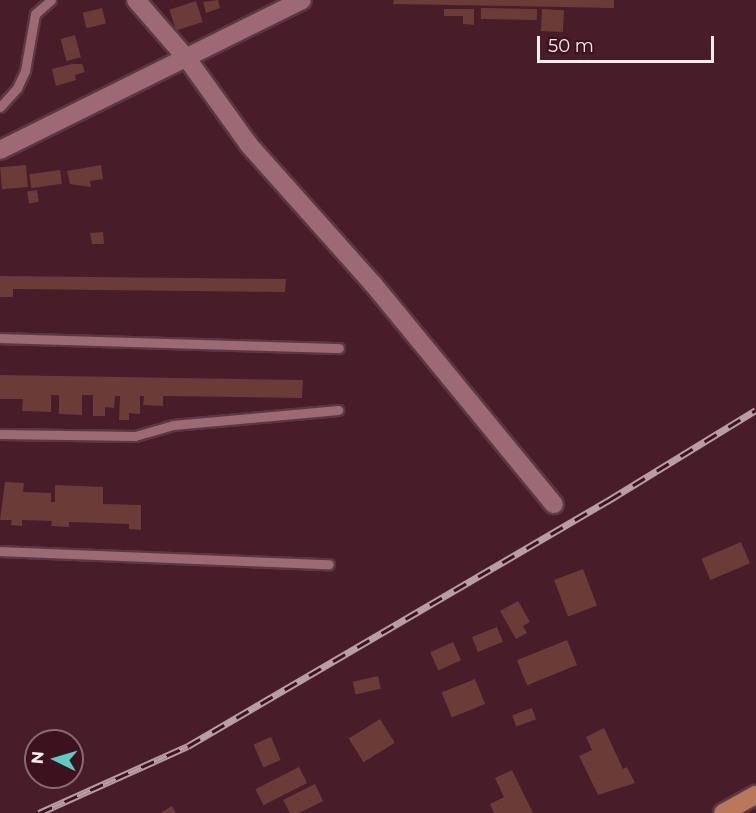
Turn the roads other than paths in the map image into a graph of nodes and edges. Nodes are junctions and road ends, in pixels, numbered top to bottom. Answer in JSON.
{"nodes":[{"id":1,"x":51,"y":0,"type":"edge"},
{"id":2,"x":136,"y":0,"type":"edge"},
{"id":3,"x":302,"y":0,"type":"edge"},
{"id":4,"x":188,"y":60,"type":"junction"},
{"id":5,"x":0,"y":107,"type":"edge"},
{"id":6,"x":0,"y":150,"type":"edge"},
{"id":7,"x":0,"y":338,"type":"edge"},
{"id":8,"x":339,"y":348,"type":"dead end"},
{"id":9,"x":338,"y":410,"type":"dead end"},
{"id":10,"x":0,"y":434,"type":"edge"},
{"id":11,"x":554,"y":504,"type":"dead end"},
{"id":12,"x":0,"y":551,"type":"edge"},
{"id":13,"x":329,"y":564,"type":"dead end"},
{"id":14,"x":756,"y":795,"type":"edge"},
{"id":15,"x":723,"y":813,"type":"edge"}],
"edges":[{"from":1,"to":5,"type":"lane"},
{"from":2,"to":4,"type":"street"},
{"from":3,"to":4,"type":"street"},
{"from":4,"to":6,"type":"street"},
{"from":4,"to":11,"type":"street"},
{"from":7,"to":8,"type":"lane"},
{"from":9,"to":10,"type":"lane"},
{"from":12,"to":13,"type":"lane"},
{"from":14,"to":15,"type":"main road"}]}
